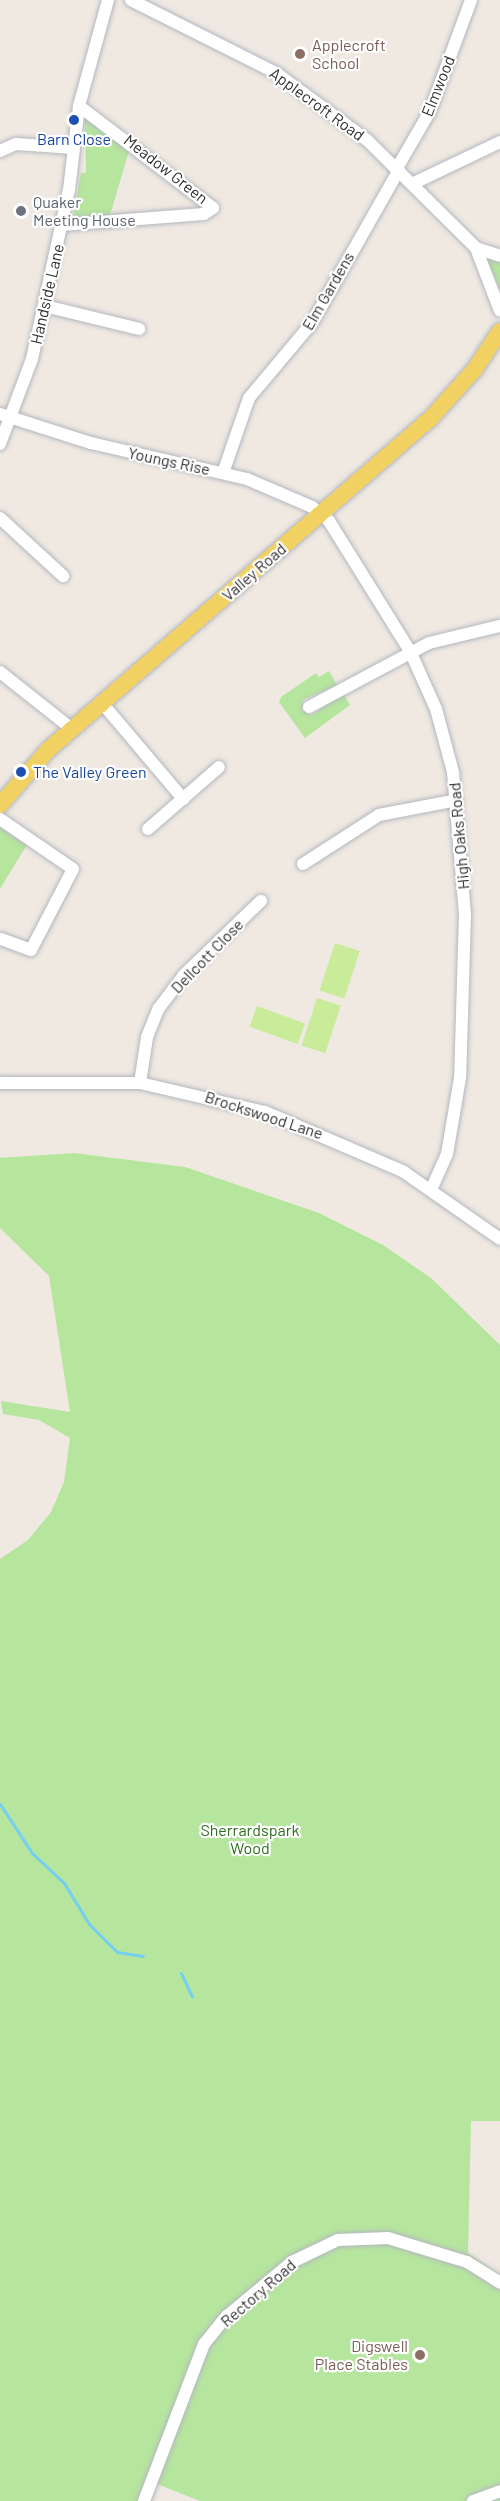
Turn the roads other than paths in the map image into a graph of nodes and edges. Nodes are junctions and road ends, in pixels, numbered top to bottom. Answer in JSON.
{"nodes":[{"id":1,"x":108,"y":0,"type":"edge"},
{"id":2,"x":131,"y":0,"type":"edge"},
{"id":3,"x":471,"y":0,"type":"edge"},
{"id":4,"x":80,"y":106,"type":"junction"},
{"id":5,"x":500,"y":142,"type":"edge"},
{"id":6,"x":74,"y":148,"type":"junction"},
{"id":7,"x":0,"y":151,"type":"edge"},
{"id":8,"x":398,"y":169,"type":"junction"},
{"id":9,"x":414,"y":183,"type":"junction"},
{"id":10,"x":62,"y":225,"type":"junction"},
{"id":11,"x":476,"y":248,"type":"junction"},
{"id":12,"x":500,"y":256,"type":"edge"},
{"id":13,"x":45,"y":306,"type":"junction"},
{"id":14,"x":500,"y":311,"type":"edge"},
{"id":15,"x":139,"y":329,"type":"dead end"},
{"id":16,"x":500,"y":331,"type":"edge"},
{"id":17,"x":0,"y":414,"type":"edge"},
{"id":18,"x":12,"y":418,"type":"junction"},
{"id":19,"x":0,"y":444,"type":"edge"},
{"id":20,"x":223,"y":473,"type":"junction"},
{"id":21,"x":321,"y":514,"type":"junction"},
{"id":22,"x":0,"y":518,"type":"edge"},
{"id":23,"x":63,"y":576,"type":"dead end"},
{"id":24,"x":500,"y":626,"type":"edge"},
{"id":25,"x":410,"y":651,"type":"junction"},
{"id":26,"x":0,"y":672,"type":"edge"},
{"id":27,"x":102,"y":703,"type":"junction"},
{"id":28,"x":309,"y":707,"type":"dead end"},
{"id":29,"x":72,"y":729,"type":"junction"},
{"id":30,"x":219,"y":767,"type":"dead end"},
{"id":31,"x":183,"y":799,"type":"junction"},
{"id":32,"x":457,"y":800,"type":"junction"},
{"id":33,"x":1,"y":802,"type":"edge"},
{"id":34,"x":0,"y":819,"type":"edge"},
{"id":35,"x":148,"y":829,"type":"dead end"},
{"id":36,"x":303,"y":864,"type":"dead end"},
{"id":37,"x":261,"y":901,"type":"dead end"},
{"id":38,"x":0,"y":939,"type":"edge"},
{"id":39,"x":0,"y":1083,"type":"edge"},
{"id":40,"x":140,"y":1083,"type":"junction"},
{"id":41,"x":432,"y":1188,"type":"junction"},
{"id":42,"x":500,"y":1239,"type":"edge"},
{"id":43,"x":500,"y":2283,"type":"edge"},
{"id":44,"x":500,"y":2491,"type":"edge"},
{"id":45,"x":144,"y":2501,"type":"edge"},
{"id":46,"x":473,"y":2501,"type":"edge"}],
"edges":[{"from":1,"to":4,"type":"street","name":"Handside Lane"},
{"from":2,"to":8,"type":"street","name":"Applecroft Road"},
{"from":3,"to":8,"type":"street","name":"Elmwood"},
{"from":4,"to":6,"type":"street","name":"Handside Lane"},
{"from":4,"to":10,"type":"street","name":"Meadow Green"},
{"from":5,"to":9,"type":"street"},
{"from":6,"to":7,"type":"street"},
{"from":6,"to":10,"type":"street","name":"Handside Lane"},
{"from":8,"to":9,"type":"street","name":"Applecroft Road"},
{"from":8,"to":20,"type":"street","name":"Elm Gardens"},
{"from":9,"to":11,"type":"street","name":"Applecroft Road"},
{"from":10,"to":13,"type":"street","name":"Handside Lane"},
{"from":11,"to":12,"type":"street"},
{"from":11,"to":14,"type":"street"},
{"from":13,"to":15,"type":"street"},
{"from":13,"to":18,"type":"street","name":"Handside Lane"},
{"from":16,"to":21,"type":"main road","name":"Valley Road"},
{"from":17,"to":18,"type":"street","name":"Youngs Rise"},
{"from":18,"to":19,"type":"street","name":"Handside Lane"},
{"from":18,"to":20,"type":"street","name":"Youngs Rise"},
{"from":20,"to":21,"type":"street","name":"Youngs Rise"},
{"from":21,"to":25,"type":"street","name":"High Oaks Road"},
{"from":21,"to":27,"type":"main road","name":"Valley Road"},
{"from":22,"to":23,"type":"street"},
{"from":24,"to":25,"type":"street"},
{"from":25,"to":28,"type":"street"},
{"from":25,"to":32,"type":"street","name":"High Oaks Road"},
{"from":26,"to":29,"type":"street"},
{"from":27,"to":29,"type":"main road","name":"Valley Road"},
{"from":27,"to":31,"type":"street"},
{"from":29,"to":33,"type":"main road","name":"Valley Road"},
{"from":30,"to":31,"type":"street"},
{"from":31,"to":35,"type":"street"},
{"from":32,"to":36,"type":"street"},
{"from":32,"to":41,"type":"street","name":"High Oaks Road"},
{"from":34,"to":38,"type":"street"},
{"from":37,"to":40,"type":"street","name":"Dellcott Close"},
{"from":39,"to":40,"type":"street","name":"Brockswood Lane"},
{"from":40,"to":41,"type":"street","name":"Brockswood Lane"},
{"from":41,"to":42,"type":"street","name":"Brockswood Lane"},
{"from":43,"to":45,"type":"street","name":"Rectory Road"},
{"from":44,"to":46,"type":"street"}]}
